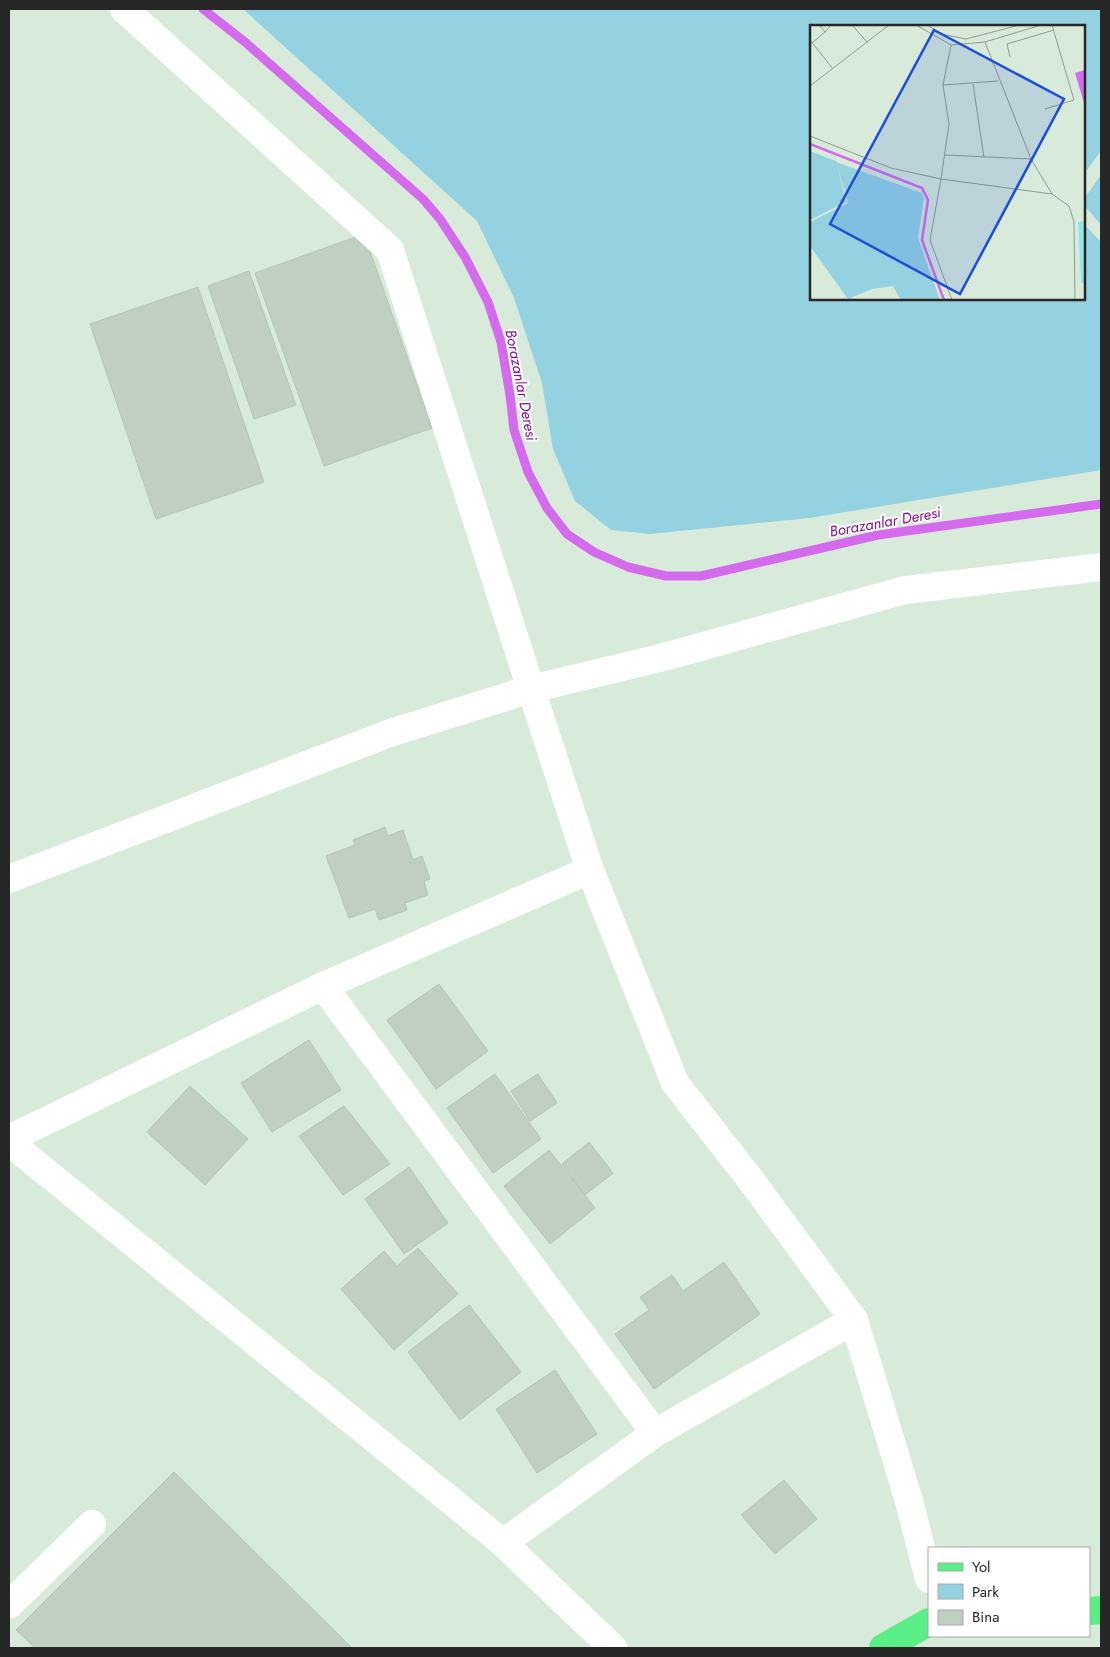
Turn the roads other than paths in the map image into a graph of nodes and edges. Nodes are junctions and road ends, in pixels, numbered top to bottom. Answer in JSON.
{"nodes":[{"id":1,"x":124,"y":9,"type":"edge"},
{"id":2,"x":1101,"y":567,"type":"edge"},
{"id":3,"x":531,"y":689,"type":"junction"},
{"id":4,"x":590,"y":870,"type":"junction"},
{"id":5,"x":9,"y":879,"type":"edge"},
{"id":6,"x":323,"y":986,"type":"junction"},
{"id":7,"x":9,"y":1141,"type":"edge"},
{"id":8,"x":854,"y":1320,"type":"junction"},
{"id":9,"x":655,"y":1433,"type":"junction"},
{"id":10,"x":92,"y":1524,"type":"dead end"},
{"id":11,"x":503,"y":1543,"type":"junction"},
{"id":12,"x":928,"y":1575,"type":"edge"},
{"id":13,"x":9,"y":1605,"type":"edge"},
{"id":14,"x":928,"y":1623,"type":"edge"},
{"id":15,"x":613,"y":1648,"type":"edge"},
{"id":16,"x":883,"y":1648,"type":"edge"}],
"edges":[{"from":1,"to":3,"type":"street"},
{"from":2,"to":3,"type":"street"},
{"from":3,"to":4,"type":"street"},
{"from":3,"to":5,"type":"street"},
{"from":4,"to":6,"type":"street"},
{"from":4,"to":8,"type":"street"},
{"from":6,"to":7,"type":"street"},
{"from":6,"to":9,"type":"street"},
{"from":7,"to":11,"type":"street"},
{"from":8,"to":9,"type":"street"},
{"from":8,"to":12,"type":"street"},
{"from":9,"to":11,"type":"street"},
{"from":10,"to":13,"type":"street"},
{"from":11,"to":15,"type":"street"},
{"from":14,"to":16,"type":"main road"}]}
